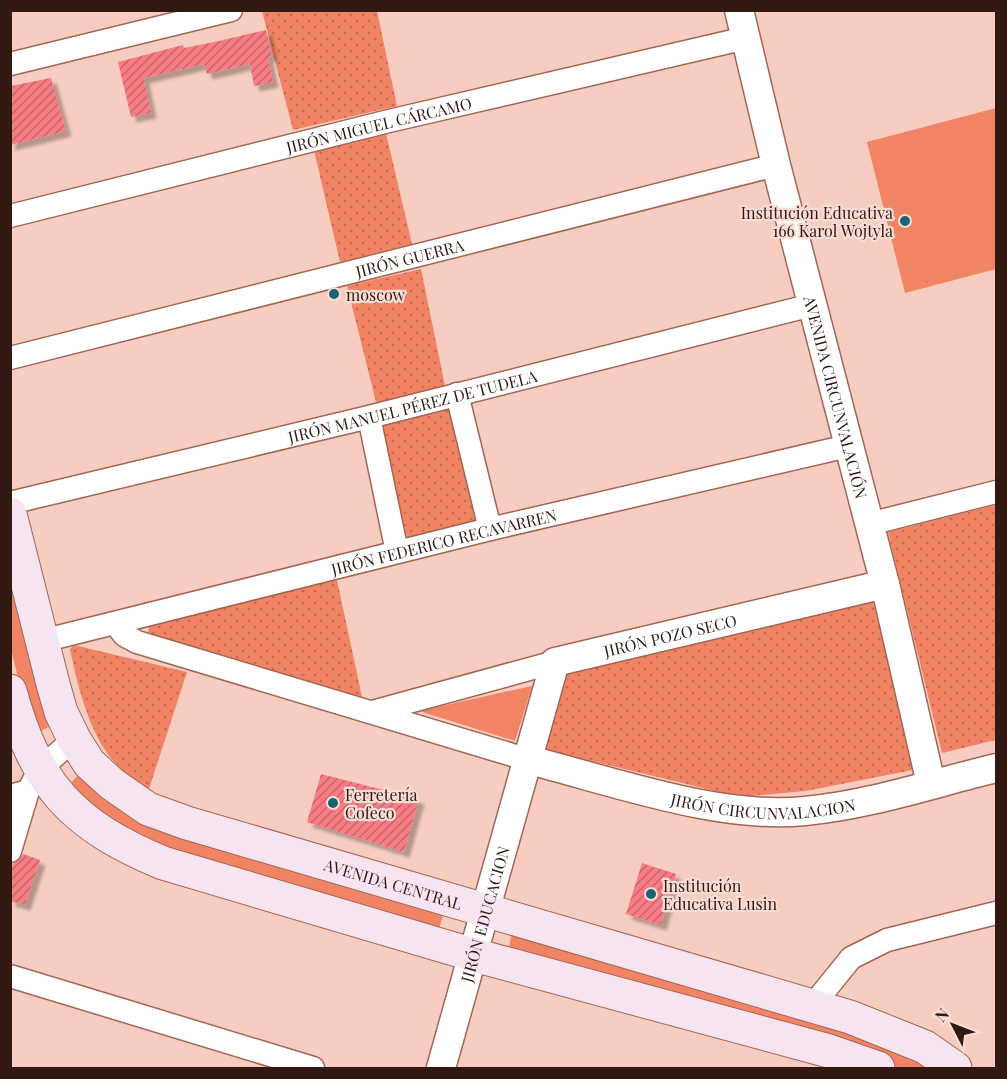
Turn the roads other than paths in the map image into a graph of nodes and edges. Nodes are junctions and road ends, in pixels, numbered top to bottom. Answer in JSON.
{"nodes":[{"id":1,"x":231,"y":10,"type":"edge"},
{"id":2,"x":739,"y":10,"type":"edge"},
{"id":3,"x":746,"y":38,"type":"junction"},
{"id":4,"x":10,"y":64,"type":"edge"},
{"id":5,"x":776,"y":165,"type":"junction"},
{"id":6,"x":10,"y":216,"type":"edge"},
{"id":7,"x":812,"y":305,"type":"junction"},
{"id":8,"x":10,"y":358,"type":"edge"},
{"id":9,"x":458,"y":394,"type":"junction"},
{"id":10,"x":369,"y":417,"type":"junction"},
{"id":11,"x":848,"y":447,"type":"junction"},
{"id":12,"x":996,"y":492,"type":"edge"},
{"id":13,"x":10,"y":503,"type":"edge"},
{"id":14,"x":10,"y":514,"type":"edge"},
{"id":15,"x":869,"y":524,"type":"junction"},
{"id":16,"x":490,"y":529,"type":"junction"},
{"id":17,"x":397,"y":552,"type":"junction"},
{"id":18,"x":885,"y":584,"type":"junction"},
{"id":19,"x":116,"y":624,"type":"junction"},
{"id":20,"x":42,"y":641,"type":"junction"},
{"id":21,"x":555,"y":662,"type":"junction"},
{"id":22,"x":10,"y":691,"type":"edge"},
{"id":23,"x":372,"y":712,"type":"junction"},
{"id":24,"x":74,"y":739,"type":"junction"},
{"id":25,"x":529,"y":760,"type":"junction"},
{"id":26,"x":996,"y":768,"type":"edge"},
{"id":27,"x":931,"y":784,"type":"junction"},
{"id":28,"x":26,"y":785,"type":"edge"},
{"id":29,"x":10,"y":851,"type":"edge"},
{"id":30,"x":485,"y":911,"type":"junction"},
{"id":31,"x":996,"y":913,"type":"edge"},
{"id":32,"x":474,"y":955,"type":"junction"},
{"id":33,"x":10,"y":976,"type":"edge"},
{"id":34,"x":813,"y":1005,"type":"junction"},
{"id":35,"x":313,"y":1068,"type":"edge"},
{"id":36,"x":441,"y":1068,"type":"edge"},
{"id":37,"x":878,"y":1068,"type":"edge"},
{"id":38,"x":955,"y":1068,"type":"edge"}],
"edges":[{"from":1,"to":4,"type":"street"},
{"from":2,"to":3,"type":"street","name":"AVENIDA CIRCUNVALACIÓN"},
{"from":3,"to":5,"type":"street","name":"AVENIDA CIRCUNVALACIÓN"},
{"from":3,"to":6,"type":"street","name":"JIRÓN MIGUEL CÁRCAMO"},
{"from":5,"to":7,"type":"street","name":"AVENIDA CIRCUNVALACIÓN"},
{"from":5,"to":8,"type":"street","name":"JIRÓN GUERRA"},
{"from":7,"to":9,"type":"street","name":"JIRÓN MANUEL PÉREZ DE TUDELA"},
{"from":7,"to":11,"type":"street","name":"AVENIDA CIRCUNVALACIÓN"},
{"from":9,"to":10,"type":"street","name":"JIRÓN MANUEL PÉREZ DE TUDELA"},
{"from":9,"to":16,"type":"street"},
{"from":10,"to":13,"type":"street","name":"JIRÓN MANUEL PÉREZ DE TUDELA"},
{"from":10,"to":17,"type":"street"},
{"from":11,"to":15,"type":"street","name":"AVENIDA CIRCUNVALACIÓN"},
{"from":11,"to":16,"type":"street","name":"JIRÓN FEDERICO RECAVARREN"},
{"from":12,"to":15,"type":"street"},
{"from":14,"to":20,"type":"main road","name":"AVENIDA CENTRAL"},
{"from":15,"to":18,"type":"street","name":"AVENIDA CIRCUNVALACIÓN"},
{"from":16,"to":17,"type":"street","name":"JIRÓN FEDERICO RECAVARREN"},
{"from":17,"to":19,"type":"street","name":"JIRÓN FEDERICO RECAVARREN"},
{"from":18,"to":21,"type":"street","name":"JIRÓN POZO SECO"},
{"from":18,"to":27,"type":"street","name":"AVENIDA CIRCUNVALACIÓN"},
{"from":19,"to":20,"type":"street","name":"JIRÓN FEDERICO RECAVARREN"},
{"from":19,"to":23,"type":"street"},
{"from":20,"to":24,"type":"main road","name":"AVENIDA CENTRAL"},
{"from":21,"to":23,"type":"street"},
{"from":21,"to":25,"type":"street"},
{"from":22,"to":28,"type":"main road"},
{"from":23,"to":25,"type":"street"},
{"from":24,"to":28,"type":"street"},
{"from":24,"to":30,"type":"main road","name":"AVENIDA CENTRAL"},
{"from":25,"to":27,"type":"street","name":"JIRÓN CIRCUNVALACION"},
{"from":25,"to":30,"type":"street","name":"JIRÓN EDUCACION"},
{"from":26,"to":27,"type":"street","name":"JIRÓN CIRCUNVALACION"},
{"from":28,"to":29,"type":"street"},
{"from":28,"to":32,"type":"main road"},
{"from":30,"to":32,"type":"street","name":"JIRÓN EDUCACION"},
{"from":30,"to":34,"type":"main road","name":"AVENIDA CENTRAL"},
{"from":31,"to":34,"type":"street"},
{"from":32,"to":36,"type":"street","name":"JIRÓN EDUCACION"},
{"from":32,"to":37,"type":"main road"},
{"from":33,"to":35,"type":"street"},
{"from":34,"to":38,"type":"main road","name":"AVENIDA CENTRAL"}]}
